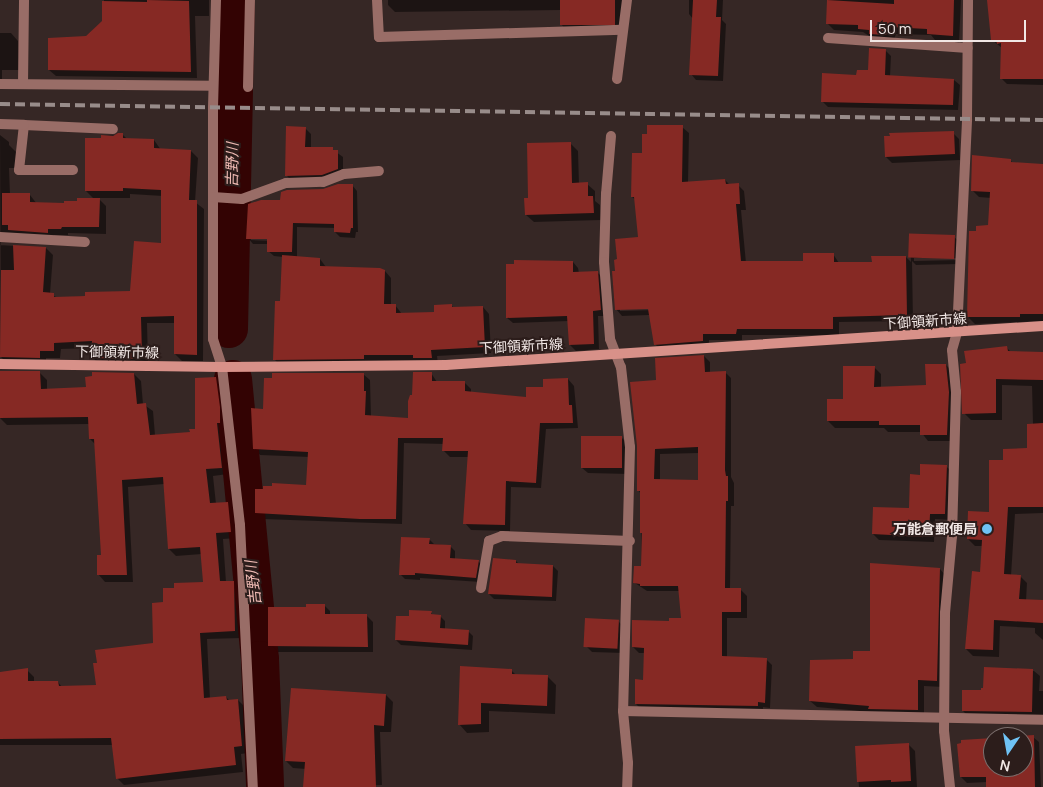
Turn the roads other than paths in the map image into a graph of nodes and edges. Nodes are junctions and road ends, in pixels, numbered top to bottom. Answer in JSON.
{"nodes":[{"id":1,"x":24,"y":0,"type":"edge"},
{"id":2,"x":216,"y":0,"type":"edge"},
{"id":3,"x":250,"y":0,"type":"edge"},
{"id":4,"x":377,"y":0,"type":"edge"},
{"id":5,"x":627,"y":0,"type":"edge"},
{"id":6,"x":968,"y":0,"type":"edge"},
{"id":7,"x":622,"y":30,"type":"junction"},
{"id":8,"x":828,"y":38,"type":"dead end"},
{"id":9,"x":968,"y":48,"type":"junction"},
{"id":10,"x":617,"y":80,"type":"dead end"},
{"id":11,"x":0,"y":84,"type":"edge"},
{"id":12,"x":23,"y":84,"type":"junction"},
{"id":13,"x":214,"y":86,"type":"junction"},
{"id":14,"x":248,"y":87,"type":"dead end"},
{"id":15,"x":0,"y":124,"type":"edge"},
{"id":16,"x":24,"y":125,"type":"junction"},
{"id":17,"x":113,"y":129,"type":"dead end"},
{"id":18,"x":611,"y":136,"type":"dead end"},
{"id":19,"x":73,"y":170,"type":"dead end"},
{"id":20,"x":379,"y":171,"type":"dead end"},
{"id":21,"x":218,"y":197,"type":"junction"},
{"id":22,"x":0,"y":237,"type":"edge"},
{"id":23,"x":84,"y":242,"type":"dead end"},
{"id":24,"x":1043,"y":326,"type":"edge"},
{"id":25,"x":957,"y":333,"type":"junction"},
{"id":26,"x":617,"y":354,"type":"junction"},
{"id":27,"x":0,"y":364,"type":"edge"},
{"id":28,"x":222,"y":367,"type":"junction"},
{"id":29,"x":630,"y":541,"type":"junction"},
{"id":30,"x":481,"y":588,"type":"dead end"},
{"id":31,"x":623,"y":711,"type":"junction"},
{"id":32,"x":944,"y":717,"type":"junction"},
{"id":33,"x":1043,"y":720,"type":"edge"},
{"id":34,"x":253,"y":787,"type":"edge"},
{"id":35,"x":627,"y":787,"type":"edge"},
{"id":36,"x":950,"y":787,"type":"edge"}],
"edges":[{"from":1,"to":12,"type":"street"},
{"from":2,"to":13,"type":"street"},
{"from":3,"to":14,"type":"street"},
{"from":4,"to":7,"type":"street"},
{"from":5,"to":7,"type":"street"},
{"from":6,"to":9,"type":"street"},
{"from":7,"to":10,"type":"street"},
{"from":8,"to":9,"type":"street"},
{"from":9,"to":25,"type":"street"},
{"from":11,"to":12,"type":"street"},
{"from":12,"to":13,"type":"street"},
{"from":13,"to":21,"type":"street"},
{"from":15,"to":16,"type":"street"},
{"from":16,"to":17,"type":"street"},
{"from":16,"to":19,"type":"street"},
{"from":18,"to":26,"type":"street"},
{"from":20,"to":21,"type":"street"},
{"from":21,"to":28,"type":"street"},
{"from":22,"to":23,"type":"street"},
{"from":24,"to":25,"type":"main road","name":"下御領新市線"},
{"from":25,"to":26,"type":"main road","name":"下御領新市線"},
{"from":25,"to":32,"type":"street"},
{"from":26,"to":28,"type":"main road","name":"下御領新市線"},
{"from":26,"to":29,"type":"street"},
{"from":27,"to":28,"type":"main road","name":"下御領新市線"},
{"from":28,"to":34,"type":"street"},
{"from":29,"to":30,"type":"street"},
{"from":29,"to":31,"type":"street"},
{"from":31,"to":32,"type":"street"},
{"from":31,"to":35,"type":"street"},
{"from":32,"to":33,"type":"street"},
{"from":32,"to":36,"type":"street"}]}
